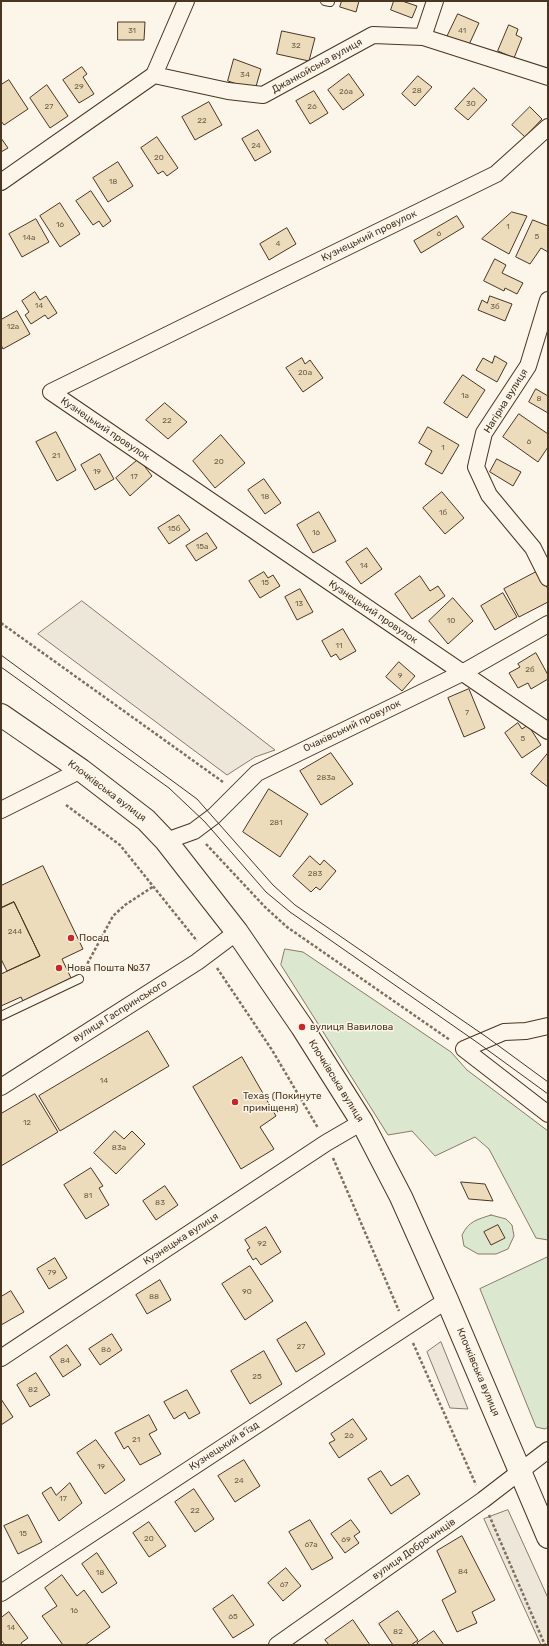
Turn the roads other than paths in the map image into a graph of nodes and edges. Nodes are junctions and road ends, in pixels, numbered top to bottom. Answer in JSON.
{"nodes":[{"id":1,"x":186,"y":1,"type":"edge"},
{"id":2,"x":435,"y":1,"type":"edge"},
{"id":3,"x":423,"y":37,"type":"junction"},
{"id":4,"x":154,"y":75,"type":"junction"},
{"id":5,"x":548,"y":77,"type":"edge"},
{"id":6,"x":548,"y":127,"type":"edge"},
{"id":7,"x":1,"y":182,"type":"edge"},
{"id":8,"x":548,"y":300,"type":"edge"},
{"id":9,"x":548,"y":578,"type":"edge"},
{"id":10,"x":548,"y":624,"type":"edge"},
{"id":11,"x":462,"y":673,"type":"junction"},
{"id":12,"x":1,"y":715,"type":"edge"},
{"id":13,"x":548,"y":731,"type":"edge"},
{"id":14,"x":81,"y":770,"type":"junction"},
{"id":15,"x":1,"y":810,"type":"edge"},
{"id":16,"x":166,"y":841,"type":"junction"},
{"id":17,"x":237,"y":932,"type":"junction"},
{"id":18,"x":79,"y":979,"type":"road end"},
{"id":19,"x":1,"y":1016,"type":"edge"},
{"id":20,"x":548,"y":1026,"type":"edge"},
{"id":21,"x":1,"y":1087,"type":"edge"},
{"id":22,"x":548,"y":1114,"type":"edge"},
{"id":23,"x":362,"y":1122,"type":"junction"},
{"id":24,"x":447,"y":1300,"type":"junction"},
{"id":25,"x":1,"y":1358,"type":"edge"},
{"id":26,"x":548,"y":1450,"type":"edge"},
{"id":27,"x":520,"y":1472,"type":"junction"},
{"id":28,"x":548,"y":1537,"type":"edge"},
{"id":29,"x":1,"y":1592,"type":"edge"},
{"id":30,"x":277,"y":1645,"type":"edge"}],
"edges":[{"from":1,"to":4,"type":"street"},
{"from":2,"to":3,"type":"street"},
{"from":3,"to":4,"type":"street","name":"Джанкойська вулиця"},
{"from":3,"to":5,"type":"street","name":"Джанкойська вулиця"},
{"from":4,"to":7,"type":"street"},
{"from":6,"to":11,"type":"street","name":"Кузнецький провулок"},
{"from":8,"to":9,"type":"street","name":"Нагірна вулиця"},
{"from":10,"to":11,"type":"street","name":"Очаківський провулок"},
{"from":11,"to":13,"type":"street","name":"Кузнецький провулок"},
{"from":11,"to":16,"type":"street","name":"Очаківський провулок"},
{"from":12,"to":14,"type":"main road","name":"Клочківська вулиця"},
{"from":14,"to":15,"type":"street"},
{"from":14,"to":16,"type":"main road","name":"Клочківська вулиця"},
{"from":16,"to":17,"type":"main road","name":"Клочківська вулиця"},
{"from":17,"to":21,"type":"street","name":"вулиця Гаспринського"},
{"from":17,"to":23,"type":"main road","name":"Клочківська вулиця"},
{"from":18,"to":19,"type":"lane"},
{"from":20,"to":22,"type":"street"},
{"from":23,"to":24,"type":"main road","name":"Клочківська вулиця"},
{"from":23,"to":25,"type":"street","name":"Кузнецька вулиця"},
{"from":24,"to":27,"type":"main road","name":"Клочківська вулиця"},
{"from":24,"to":29,"type":"street","name":"Кузнецький в’їзд"},
{"from":26,"to":27,"type":"street","name":"вулиця Доброчинців"},
{"from":27,"to":28,"type":"main road","name":"Клочківська вулиця"},
{"from":27,"to":30,"type":"street","name":"вулиця Доброчинців"}]}
